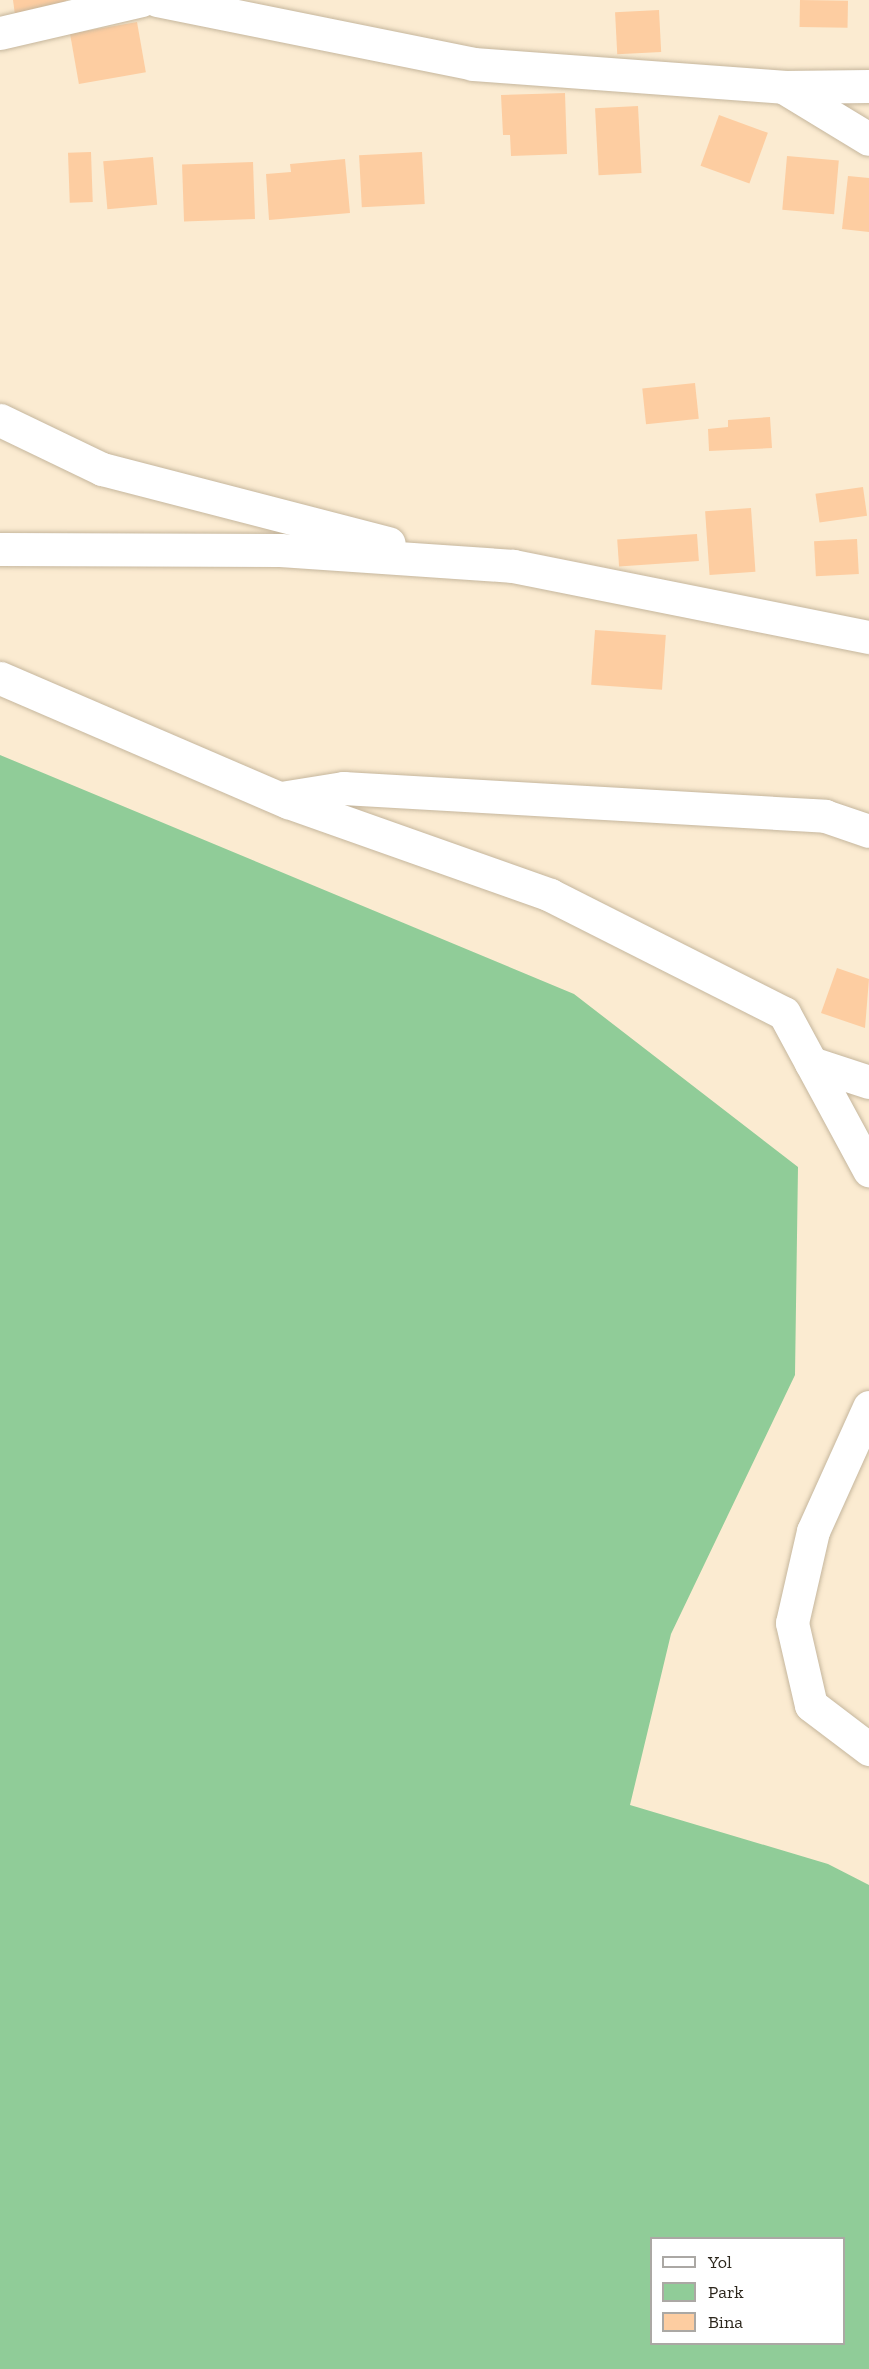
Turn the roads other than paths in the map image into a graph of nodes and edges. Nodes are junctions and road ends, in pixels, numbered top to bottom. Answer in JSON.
{"nodes":[{"id":1,"x":142,"y":0,"type":"edge"},
{"id":2,"x":157,"y":0,"type":"edge"},
{"id":3,"x":0,"y":33,"type":"edge"},
{"id":4,"x":869,"y":86,"type":"edge"},
{"id":5,"x":783,"y":87,"type":"junction"},
{"id":6,"x":869,"y":139,"type":"edge"},
{"id":7,"x":0,"y":420,"type":"edge"},
{"id":8,"x":0,"y":549,"type":"edge"},
{"id":9,"x":470,"y":563,"type":"junction"},
{"id":10,"x":869,"y":637,"type":"edge"},
{"id":11,"x":0,"y":678,"type":"edge"},
{"id":12,"x":280,"y":799,"type":"junction"},
{"id":13,"x":869,"y":831,"type":"edge"},
{"id":14,"x":811,"y":1063,"type":"junction"},
{"id":15,"x":869,"y":1083,"type":"edge"},
{"id":16,"x":869,"y":1170,"type":"edge"},
{"id":17,"x":869,"y":1407,"type":"edge"},
{"id":18,"x":869,"y":1749,"type":"edge"}],
"edges":[{"from":1,"to":3,"type":"street"},
{"from":2,"to":5,"type":"street"},
{"from":4,"to":5,"type":"street"},
{"from":5,"to":6,"type":"street"},
{"from":7,"to":9,"type":"street"},
{"from":8,"to":9,"type":"street"},
{"from":9,"to":10,"type":"street"},
{"from":11,"to":12,"type":"street"},
{"from":12,"to":13,"type":"street"},
{"from":12,"to":14,"type":"street"},
{"from":14,"to":15,"type":"street"},
{"from":14,"to":16,"type":"street"},
{"from":17,"to":18,"type":"street"}]}
